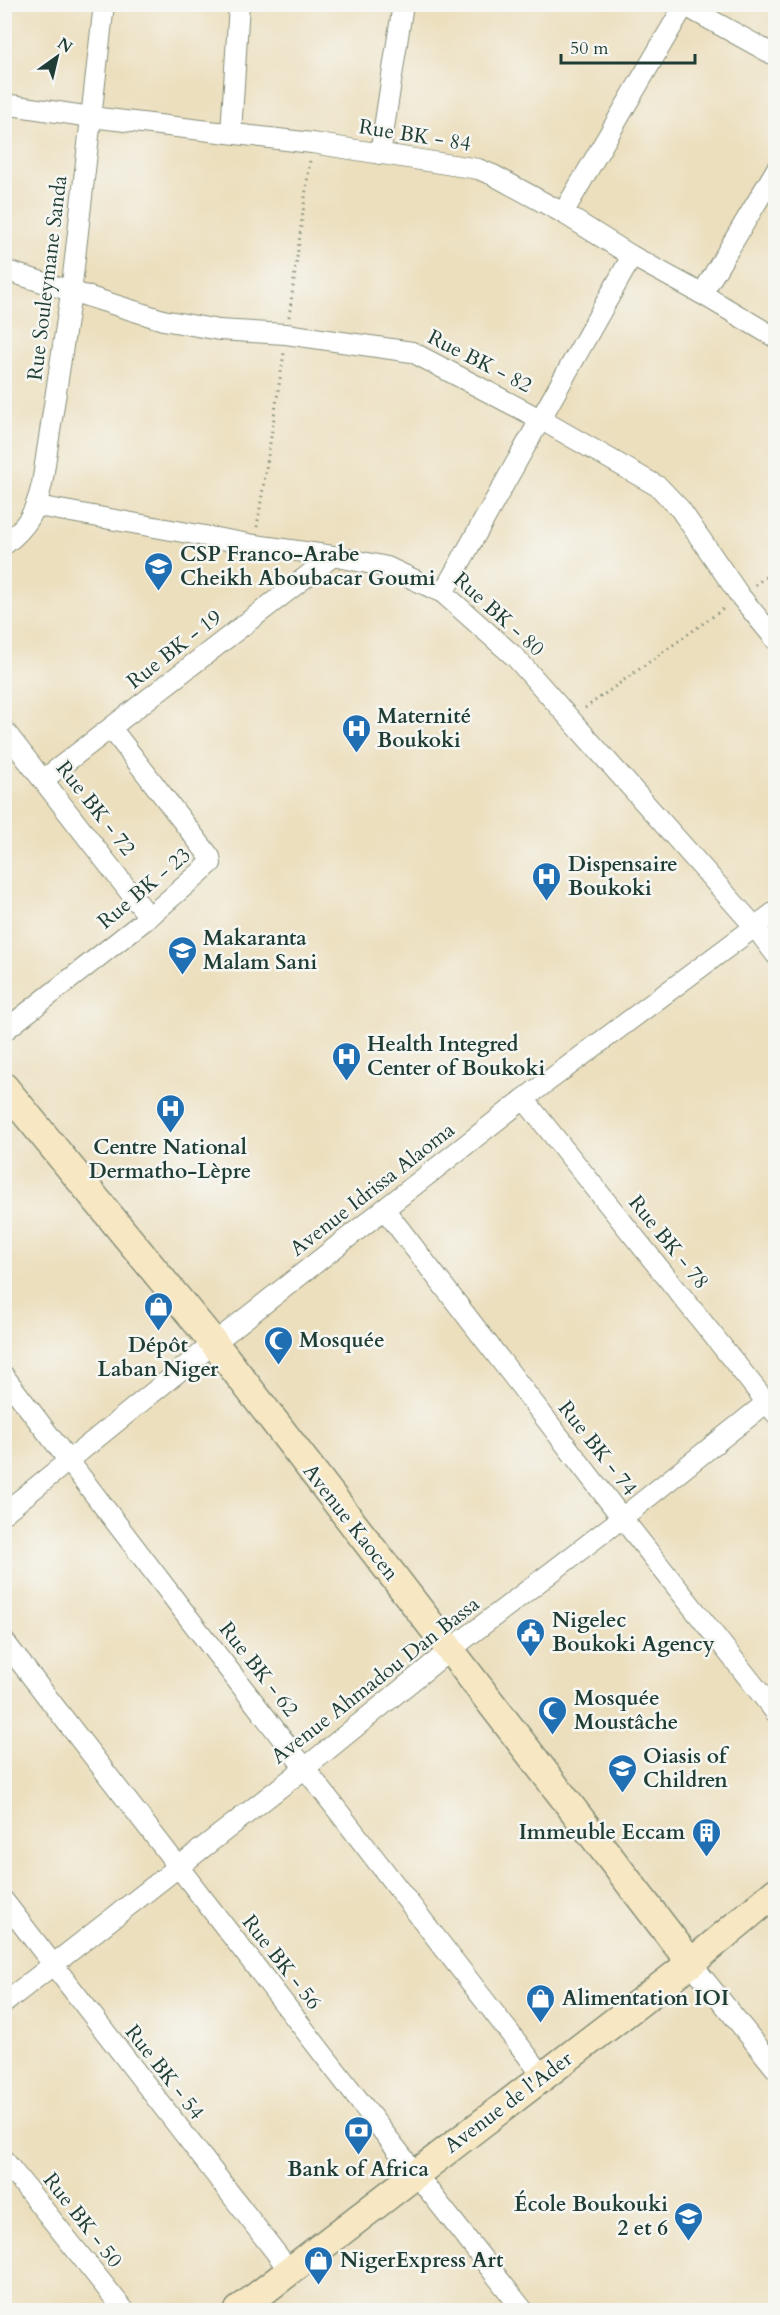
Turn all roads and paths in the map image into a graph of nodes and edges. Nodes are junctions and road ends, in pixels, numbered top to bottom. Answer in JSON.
{"nodes":[{"id":1,"x":104,"y":4,"type":"edge"},
{"id":2,"x":239,"y":4,"type":"edge"},
{"id":3,"x":403,"y":4,"type":"edge"},
{"id":4,"x":684,"y":5,"type":"edge"},
{"id":5,"x":776,"y":56,"type":"edge"},
{"id":6,"x":4,"y":104,"type":"edge"},
{"id":7,"x":91,"y":117,"type":"junction"},
{"id":8,"x":231,"y":133,"type":"junction"},
{"id":9,"x":381,"y":154,"type":"junction"},
{"id":10,"x":776,"y":171,"type":"edge"},
{"id":11,"x":563,"y":213,"type":"junction"},
{"id":12,"x":632,"y":256,"type":"junction"},
{"id":13,"x":4,"y":270,"type":"edge"},
{"id":14,"x":71,"y":293,"type":"junction"},
{"id":15,"x":702,"y":294,"type":"junction"},
{"id":16,"x":776,"y":338,"type":"edge"},
{"id":17,"x":540,"y":419,"type":"junction"},
{"id":18,"x":37,"y":506,"type":"junction"},
{"id":19,"x":4,"y":545,"type":"edge"},
{"id":20,"x":333,"y":556,"type":"junction"},
{"id":21,"x":776,"y":569,"type":"edge"},
{"id":22,"x":443,"y":592,"type":"junction"},
{"id":23,"x":740,"y":596,"type":"junction"},
{"id":24,"x":776,"y":640,"type":"edge"},
{"id":25,"x":569,"y":719,"type":"junction"},
{"id":26,"x":111,"y":728,"type":"junction"},
{"id":27,"x":4,"y":730,"type":"edge"},
{"id":28,"x":43,"y":780,"type":"junction"},
{"id":29,"x":776,"y":911,"type":"edge"},
{"id":30,"x":149,"y":917,"type":"junction"},
{"id":31,"x":755,"y":927,"type":"junction"},
{"id":32,"x":776,"y":955,"type":"edge"},
{"id":33,"x":4,"y":1031,"type":"edge"},
{"id":34,"x":4,"y":1087,"type":"edge"},
{"id":35,"x":524,"y":1100,"type":"junction"},
{"id":36,"x":385,"y":1210,"type":"junction"},
{"id":37,"x":214,"y":1343,"type":"junction"},
{"id":38,"x":4,"y":1376,"type":"edge"},
{"id":39,"x":772,"y":1404,"type":"edge"},
{"id":40,"x":69,"y":1460,"type":"junction"},
{"id":41,"x":4,"y":1513,"type":"edge"},
{"id":42,"x":622,"y":1518,"type":"junction"},
{"id":43,"x":4,"y":1641,"type":"edge"},
{"id":44,"x":450,"y":1650,"type":"junction"},
{"id":45,"x":776,"y":1713,"type":"edge"},
{"id":46,"x":305,"y":1767,"type":"junction"},
{"id":47,"x":178,"y":1868,"type":"junction"},
{"id":48,"x":776,"y":1892,"type":"edge"},
{"id":49,"x":4,"y":1902,"type":"edge"},
{"id":50,"x":691,"y":1963,"type":"junction"},
{"id":51,"x":52,"y":1966,"type":"junction"},
{"id":52,"x":4,"y":2003,"type":"edge"},
{"id":53,"x":776,"y":2069,"type":"edge"},
{"id":54,"x":543,"y":2076,"type":"junction"},
{"id":55,"x":4,"y":2160,"type":"edge"},
{"id":56,"x":415,"y":2173,"type":"junction"},
{"id":57,"x":290,"y":2271,"type":"junction"},
{"id":58,"x":124,"y":2310,"type":"edge"},
{"id":59,"x":238,"y":2310,"type":"edge"},
{"id":60,"x":523,"y":2310,"type":"edge"}],
"edges":[{"from":1,"to":7,"type":"street","name":"Rue Souleymane Sanda"},
{"from":2,"to":8,"type":"street"},
{"from":3,"to":9,"type":"street"},
{"from":4,"to":5,"type":"street"},
{"from":4,"to":11,"type":"street"},
{"from":6,"to":7,"type":"street","name":"Rue BK - 84"},
{"from":7,"to":8,"type":"street","name":"Rue BK - 84"},
{"from":7,"to":14,"type":"street","name":"Rue Souleymane Sanda"},
{"from":8,"to":9,"type":"street","name":"Rue BK - 84"},
{"from":9,"to":11,"type":"street","name":"Rue BK - 84"},
{"from":10,"to":15,"type":"street"},
{"from":11,"to":12,"type":"street","name":"Rue BK - 84"},
{"from":12,"to":15,"type":"street","name":"Rue BK - 84"},
{"from":12,"to":17,"type":"street"},
{"from":13,"to":14,"type":"street","name":"Rue BK - 82"},
{"from":14,"to":17,"type":"street","name":"Rue BK - 82"},
{"from":14,"to":18,"type":"street","name":"Rue Souleymane Sanda"},
{"from":15,"to":16,"type":"street","name":"Rue BK - 84"},
{"from":17,"to":22,"type":"street"},
{"from":17,"to":23,"type":"street","name":"Rue BK - 82"},
{"from":18,"to":19,"type":"street","name":"Rue Souleymane Sanda"},
{"from":18,"to":20,"type":"street","name":"Rue BK - 80"},
{"from":20,"to":22,"type":"street","name":"Rue BK - 80"},
{"from":20,"to":26,"type":"street","name":"Rue BK - 19"},
{"from":21,"to":23,"type":"path"},
{"from":22,"to":25,"type":"street","name":"Rue BK - 80"},
{"from":23,"to":24,"type":"street","name":"Rue BK - 82"},
{"from":23,"to":25,"type":"path"},
{"from":25,"to":31,"type":"street","name":"Rue BK - 80"},
{"from":26,"to":28,"type":"street","name":"Rue BK - 19"},
{"from":26,"to":30,"type":"street","name":"Rue BK - 23"},
{"from":27,"to":28,"type":"street","name":"Rue BK - 72"},
{"from":28,"to":30,"type":"street","name":"Rue BK - 72"},
{"from":29,"to":31,"type":"street","name":"Avenue Idrissa Alaoma"},
{"from":30,"to":33,"type":"street","name":"Rue BK - 23"},
{"from":31,"to":32,"type":"street","name":"Rue BK - 80"},
{"from":31,"to":35,"type":"street","name":"Avenue Idrissa Alaoma"},
{"from":34,"to":37,"type":"street","name":"Avenue Kaocen"},
{"from":35,"to":36,"type":"street","name":"Avenue Idrissa Alaoma"},
{"from":35,"to":39,"type":"street","name":"Rue BK - 78"},
{"from":36,"to":37,"type":"street","name":"Avenue Idrissa Alaoma"},
{"from":36,"to":42,"type":"street","name":"Rue BK - 74"},
{"from":37,"to":40,"type":"street","name":"Avenue Idrissa Alaoma"},
{"from":37,"to":44,"type":"street","name":"Avenue Kaocen"},
{"from":38,"to":40,"type":"street","name":"Rue BK - 62"},
{"from":39,"to":42,"type":"street","name":"Avenue Ahmadou Dan Bassa"},
{"from":40,"to":41,"type":"street","name":"Avenue Idrissa Alaoma"},
{"from":40,"to":46,"type":"street","name":"Rue BK - 62"},
{"from":42,"to":44,"type":"street","name":"Avenue Ahmadou Dan Bassa"},
{"from":42,"to":45,"type":"street","name":"Rue BK - 74"},
{"from":43,"to":47,"type":"street","name":"Rue BK - 56"},
{"from":44,"to":46,"type":"street","name":"Avenue Ahmadou Dan Bassa"},
{"from":44,"to":50,"type":"street","name":"Avenue Kaocen"},
{"from":46,"to":47,"type":"street","name":"Avenue Ahmadou Dan Bassa"},
{"from":46,"to":54,"type":"street","name":"Rue BK - 62"},
{"from":47,"to":51,"type":"street","name":"Avenue Ahmadou Dan Bassa"},
{"from":47,"to":56,"type":"street","name":"Rue BK - 56"},
{"from":48,"to":50,"type":"street","name":"Avenue de l'Ader"},
{"from":49,"to":51,"type":"street","name":"Rue BK - 54"},
{"from":50,"to":53,"type":"street"},
{"from":50,"to":54,"type":"street","name":"Avenue de l'Ader"},
{"from":51,"to":52,"type":"street","name":"Avenue Ahmadou Dan Bassa"},
{"from":51,"to":57,"type":"street","name":"Rue BK - 54"},
{"from":54,"to":56,"type":"street","name":"Avenue de l'Ader"},
{"from":55,"to":58,"type":"street","name":"Rue BK - 50"},
{"from":56,"to":57,"type":"street","name":"Avenue de l'Ader"},
{"from":56,"to":60,"type":"street","name":"Rue BK - 56"},
{"from":57,"to":59,"type":"street","name":"Avenue de l'Ader"}]}
